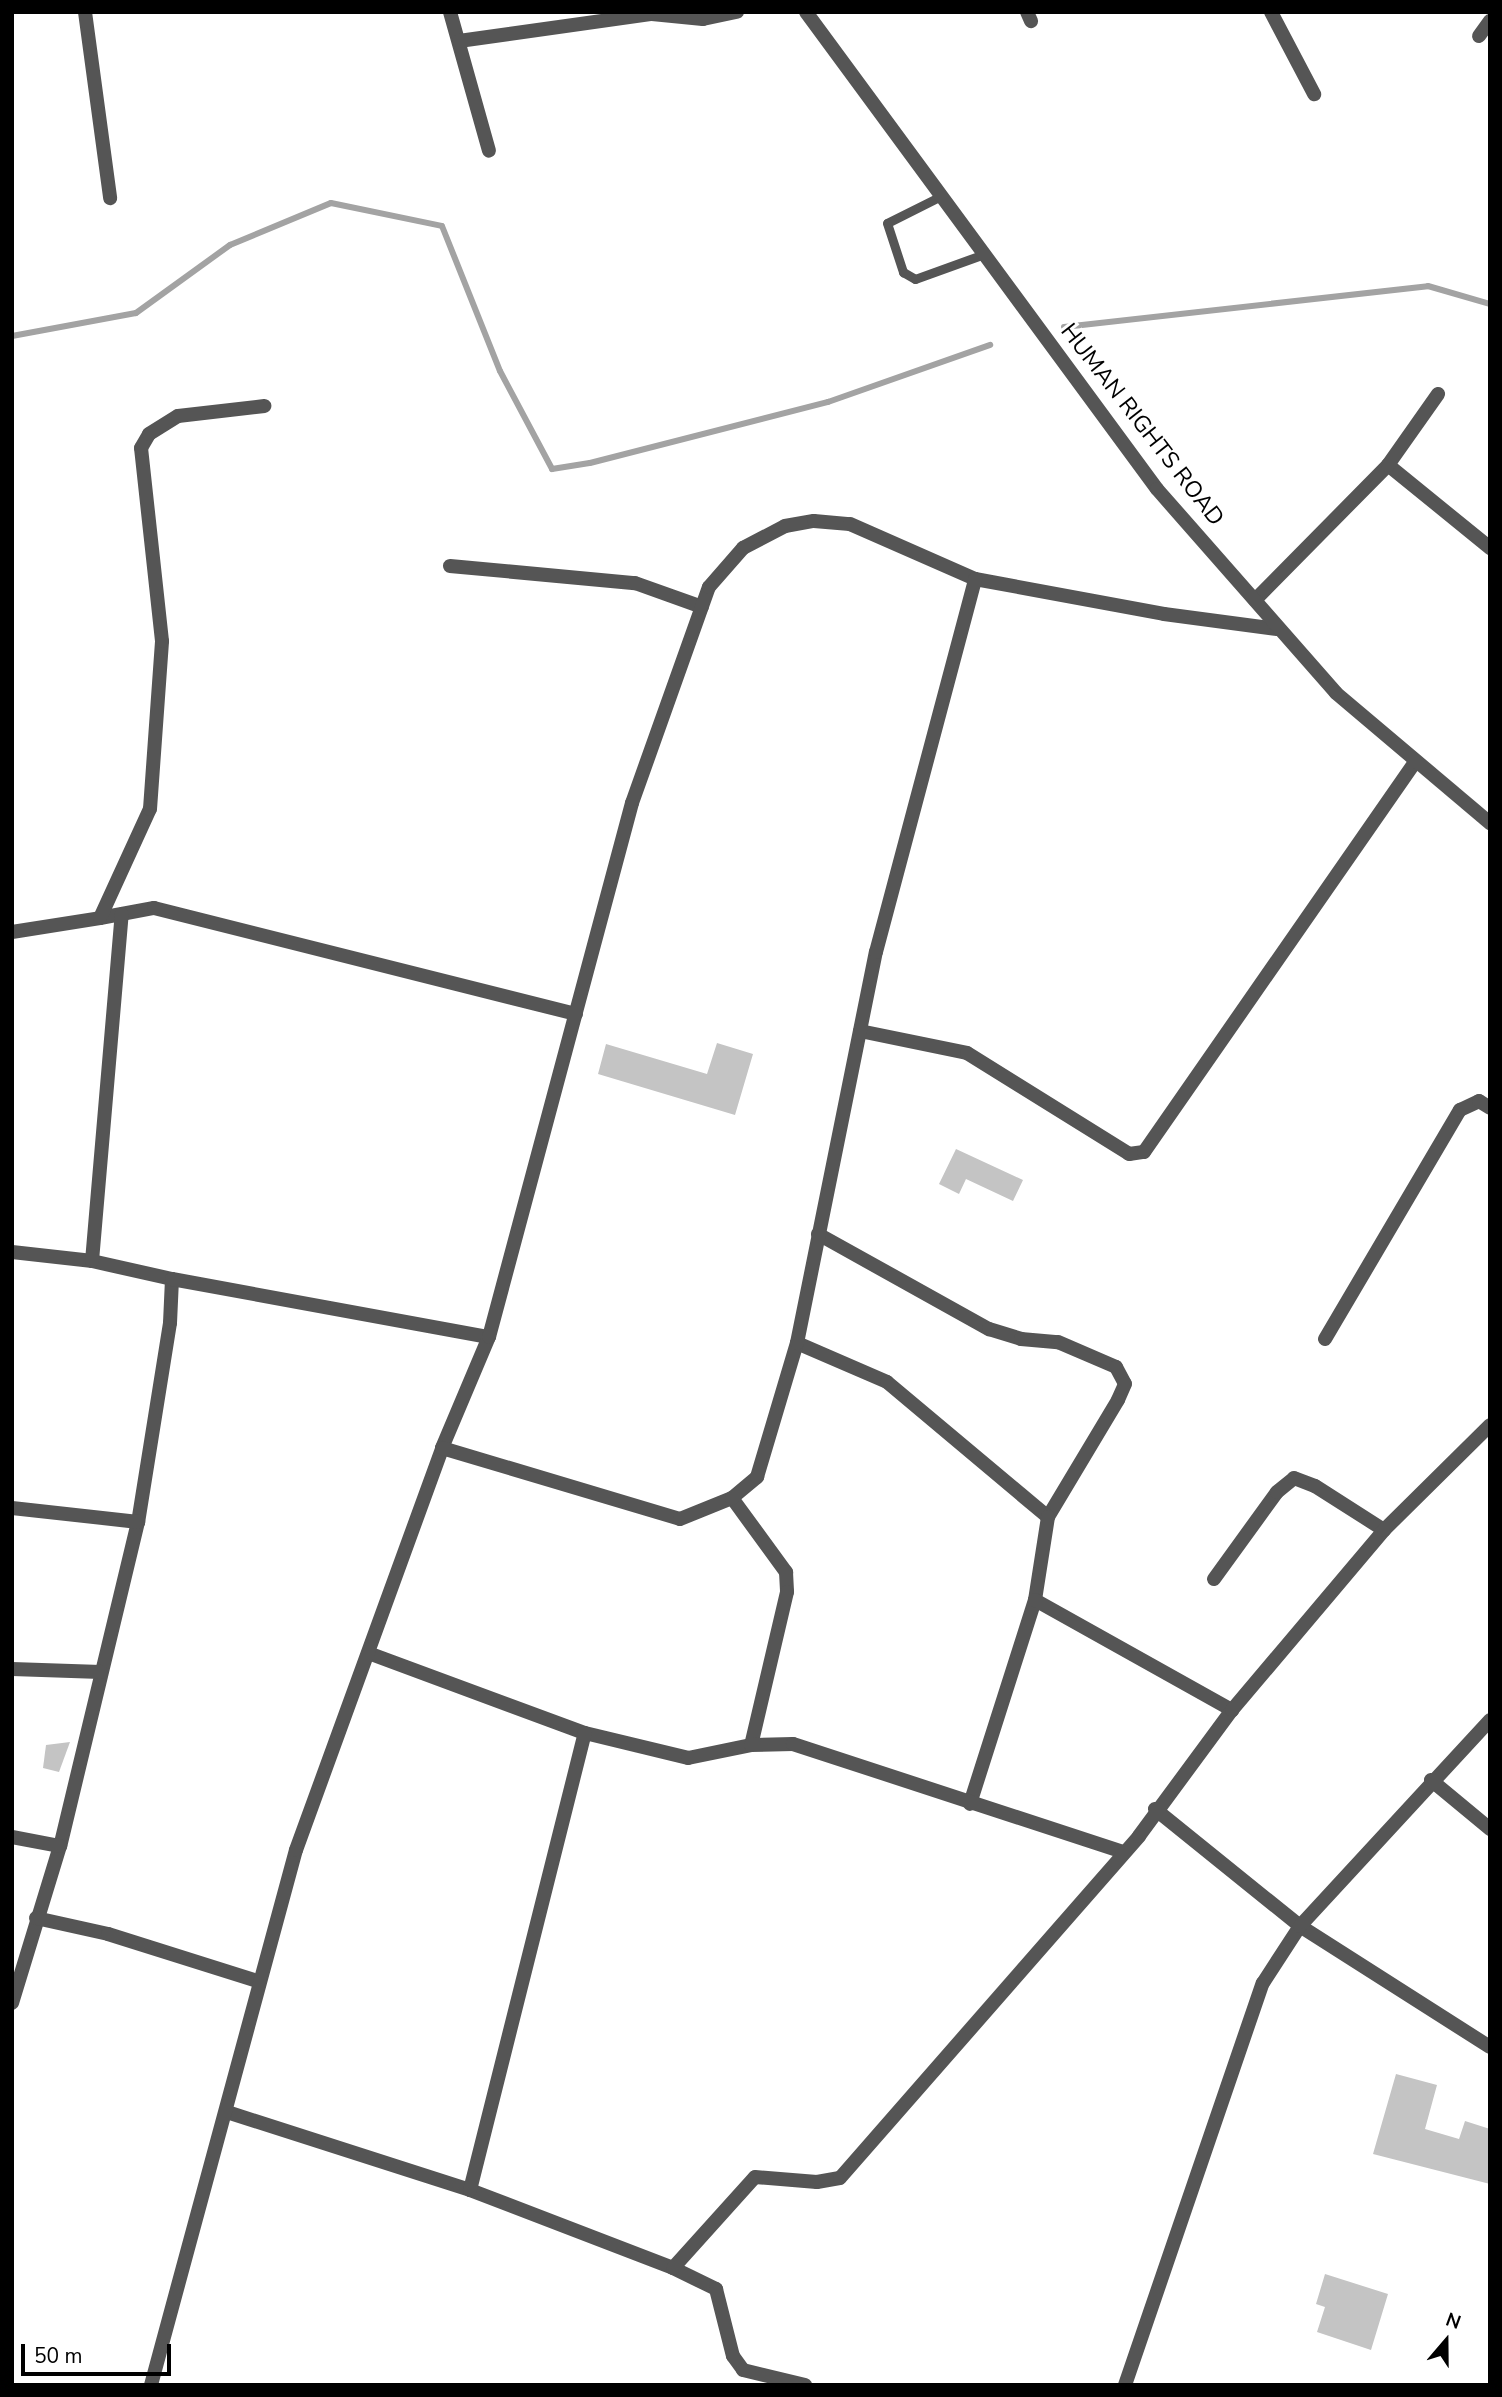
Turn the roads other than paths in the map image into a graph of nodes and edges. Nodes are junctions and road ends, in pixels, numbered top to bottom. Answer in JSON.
{"nodes":[{"id":1,"x":85,"y":12,"type":"edge"},
{"id":2,"x":450,"y":12,"type":"edge"},
{"id":3,"x":737,"y":12,"type":"edge"},
{"id":4,"x":806,"y":12,"type":"edge"},
{"id":5,"x":1271,"y":12,"type":"edge"},
{"id":6,"x":1490,"y":20,"type":"edge"},
{"id":7,"x":1479,"y":36,"type":"dead end"},
{"id":8,"x":459,"y":41,"type":"junction"},
{"id":9,"x":1314,"y":94,"type":"dead end"},
{"id":10,"x":489,"y":151,"type":"dead end"},
{"id":11,"x":942,"y":196,"type":"junction"},
{"id":12,"x":110,"y":198,"type":"dead end"},
{"id":13,"x":984,"y":254,"type":"junction"},
{"id":14,"x":1438,"y":394,"type":"dead end"},
{"id":15,"x":264,"y":406,"type":"dead end"},
{"id":16,"x":1388,"y":465,"type":"junction"},
{"id":17,"x":1490,"y":548,"type":"edge"},
{"id":18,"x":450,"y":566,"type":"dead end"},
{"id":19,"x":975,"y":579,"type":"junction"},
{"id":20,"x":1255,"y":600,"type":"junction"},
{"id":21,"x":702,"y":607,"type":"junction"},
{"id":22,"x":1277,"y":629,"type":"junction"},
{"id":23,"x":1415,"y":762,"type":"junction"},
{"id":24,"x":1490,"y":824,"type":"edge"},
{"id":25,"x":122,"y":914,"type":"junction"},
{"id":26,"x":100,"y":918,"type":"junction"},
{"id":27,"x":12,"y":932,"type":"edge"},
{"id":28,"x":576,"y":1014,"type":"junction"},
{"id":29,"x":860,"y":1031,"type":"junction"},
{"id":30,"x":1490,"y":1108,"type":"edge"},
{"id":31,"x":818,"y":1234,"type":"junction"},
{"id":32,"x":12,"y":1252,"type":"edge"},
{"id":33,"x":92,"y":1261,"type":"junction"},
{"id":34,"x":172,"y":1279,"type":"junction"},
{"id":35,"x":489,"y":1337,"type":"junction"},
{"id":36,"x":1325,"y":1339,"type":"dead end"},
{"id":37,"x":797,"y":1343,"type":"junction"},
{"id":38,"x":1490,"y":1425,"type":"edge"},
{"id":39,"x":442,"y":1448,"type":"junction"},
{"id":40,"x":732,"y":1498,"type":"junction"},
{"id":41,"x":12,"y":1508,"type":"edge"},
{"id":42,"x":1048,"y":1517,"type":"junction"},
{"id":43,"x":138,"y":1522,"type":"junction"},
{"id":44,"x":1384,"y":1530,"type":"junction"},
{"id":45,"x":1214,"y":1579,"type":"dead end"},
{"id":46,"x":1035,"y":1600,"type":"junction"},
{"id":47,"x":371,"y":1654,"type":"junction"},
{"id":48,"x":12,"y":1669,"type":"edge"},
{"id":49,"x":101,"y":1672,"type":"junction"},
{"id":50,"x":1232,"y":1710,"type":"junction"},
{"id":51,"x":1490,"y":1720,"type":"edge"},
{"id":52,"x":585,"y":1733,"type":"junction"},
{"id":53,"x":751,"y":1745,"type":"junction"},
{"id":54,"x":1431,"y":1780,"type":"junction"},
{"id":55,"x":970,"y":1804,"type":"junction"},
{"id":56,"x":1155,"y":1809,"type":"junction"},
{"id":57,"x":1490,"y":1829,"type":"edge"},
{"id":58,"x":12,"y":1837,"type":"edge"},
{"id":59,"x":60,"y":1846,"type":"junction"},
{"id":60,"x":1123,"y":1852,"type":"junction"},
{"id":61,"x":36,"y":1918,"type":"junction"},
{"id":62,"x":1300,"y":1926,"type":"junction"},
{"id":63,"x":257,"y":1981,"type":"junction"},
{"id":64,"x":12,"y":2003,"type":"edge"},
{"id":65,"x":1490,"y":2047,"type":"edge"},
{"id":66,"x":228,"y":2112,"type":"junction"},
{"id":67,"x":470,"y":2190,"type":"junction"},
{"id":68,"x":673,"y":2269,"type":"junction"},
{"id":69,"x":151,"y":2385,"type":"edge"},
{"id":70,"x":805,"y":2385,"type":"edge"},
{"id":71,"x":1125,"y":2385,"type":"edge"}],
"edges":[{"from":1,"to":12,"type":"street"},
{"from":2,"to":8,"type":"street"},
{"from":3,"to":8,"type":"street"},
{"from":4,"to":11,"type":"street","name":"HUMAN RIGHTS ROAD"},
{"from":5,"to":9,"type":"street"},
{"from":6,"to":7,"type":"street"},
{"from":8,"to":10,"type":"street"},
{"from":11,"to":13,"type":"street","name":"HUMAN RIGHTS ROAD"},
{"from":11,"to":13,"type":"lane"},
{"from":13,"to":20,"type":"street","name":"HUMAN RIGHTS ROAD"},
{"from":14,"to":16,"type":"street"},
{"from":15,"to":26,"type":"street"},
{"from":16,"to":17,"type":"street"},
{"from":16,"to":20,"type":"street"},
{"from":18,"to":21,"type":"street"},
{"from":19,"to":21,"type":"street"},
{"from":19,"to":22,"type":"street"},
{"from":19,"to":29,"type":"street"},
{"from":20,"to":22,"type":"street","name":"HUMAN RIGHTS ROAD"},
{"from":21,"to":28,"type":"street"},
{"from":22,"to":23,"type":"street","name":"HUMAN RIGHTS ROAD"},
{"from":23,"to":24,"type":"street","name":"HUMAN RIGHTS ROAD"},
{"from":23,"to":29,"type":"street"},
{"from":25,"to":26,"type":"street"},
{"from":25,"to":28,"type":"street"},
{"from":25,"to":33,"type":"street"},
{"from":26,"to":27,"type":"street"},
{"from":28,"to":35,"type":"street"},
{"from":29,"to":31,"type":"street"},
{"from":30,"to":36,"type":"street"},
{"from":31,"to":37,"type":"street"},
{"from":31,"to":42,"type":"street"},
{"from":32,"to":33,"type":"street"},
{"from":33,"to":34,"type":"street"},
{"from":34,"to":35,"type":"street"},
{"from":34,"to":43,"type":"street"},
{"from":35,"to":39,"type":"street"},
{"from":37,"to":40,"type":"street"},
{"from":37,"to":42,"type":"street"},
{"from":38,"to":44,"type":"street"},
{"from":39,"to":40,"type":"street"},
{"from":39,"to":47,"type":"street"},
{"from":40,"to":53,"type":"street"},
{"from":41,"to":43,"type":"street"},
{"from":42,"to":46,"type":"street"},
{"from":43,"to":49,"type":"street"},
{"from":44,"to":45,"type":"street"},
{"from":44,"to":50,"type":"street"},
{"from":46,"to":50,"type":"street"},
{"from":46,"to":55,"type":"street"},
{"from":47,"to":52,"type":"street"},
{"from":47,"to":63,"type":"street"},
{"from":48,"to":49,"type":"street"},
{"from":49,"to":59,"type":"street"},
{"from":50,"to":56,"type":"street"},
{"from":51,"to":54,"type":"street"},
{"from":52,"to":53,"type":"street"},
{"from":52,"to":67,"type":"street"},
{"from":53,"to":55,"type":"street"},
{"from":54,"to":57,"type":"street"},
{"from":54,"to":62,"type":"street"},
{"from":55,"to":60,"type":"street"},
{"from":56,"to":60,"type":"street"},
{"from":56,"to":62,"type":"street"},
{"from":58,"to":59,"type":"street"},
{"from":59,"to":61,"type":"street"},
{"from":60,"to":68,"type":"street"},
{"from":61,"to":63,"type":"street"},
{"from":61,"to":64,"type":"street"},
{"from":62,"to":65,"type":"street"},
{"from":62,"to":71,"type":"street"},
{"from":63,"to":66,"type":"street"},
{"from":66,"to":67,"type":"street"},
{"from":66,"to":69,"type":"street"},
{"from":67,"to":68,"type":"street"},
{"from":68,"to":70,"type":"street"}]}
